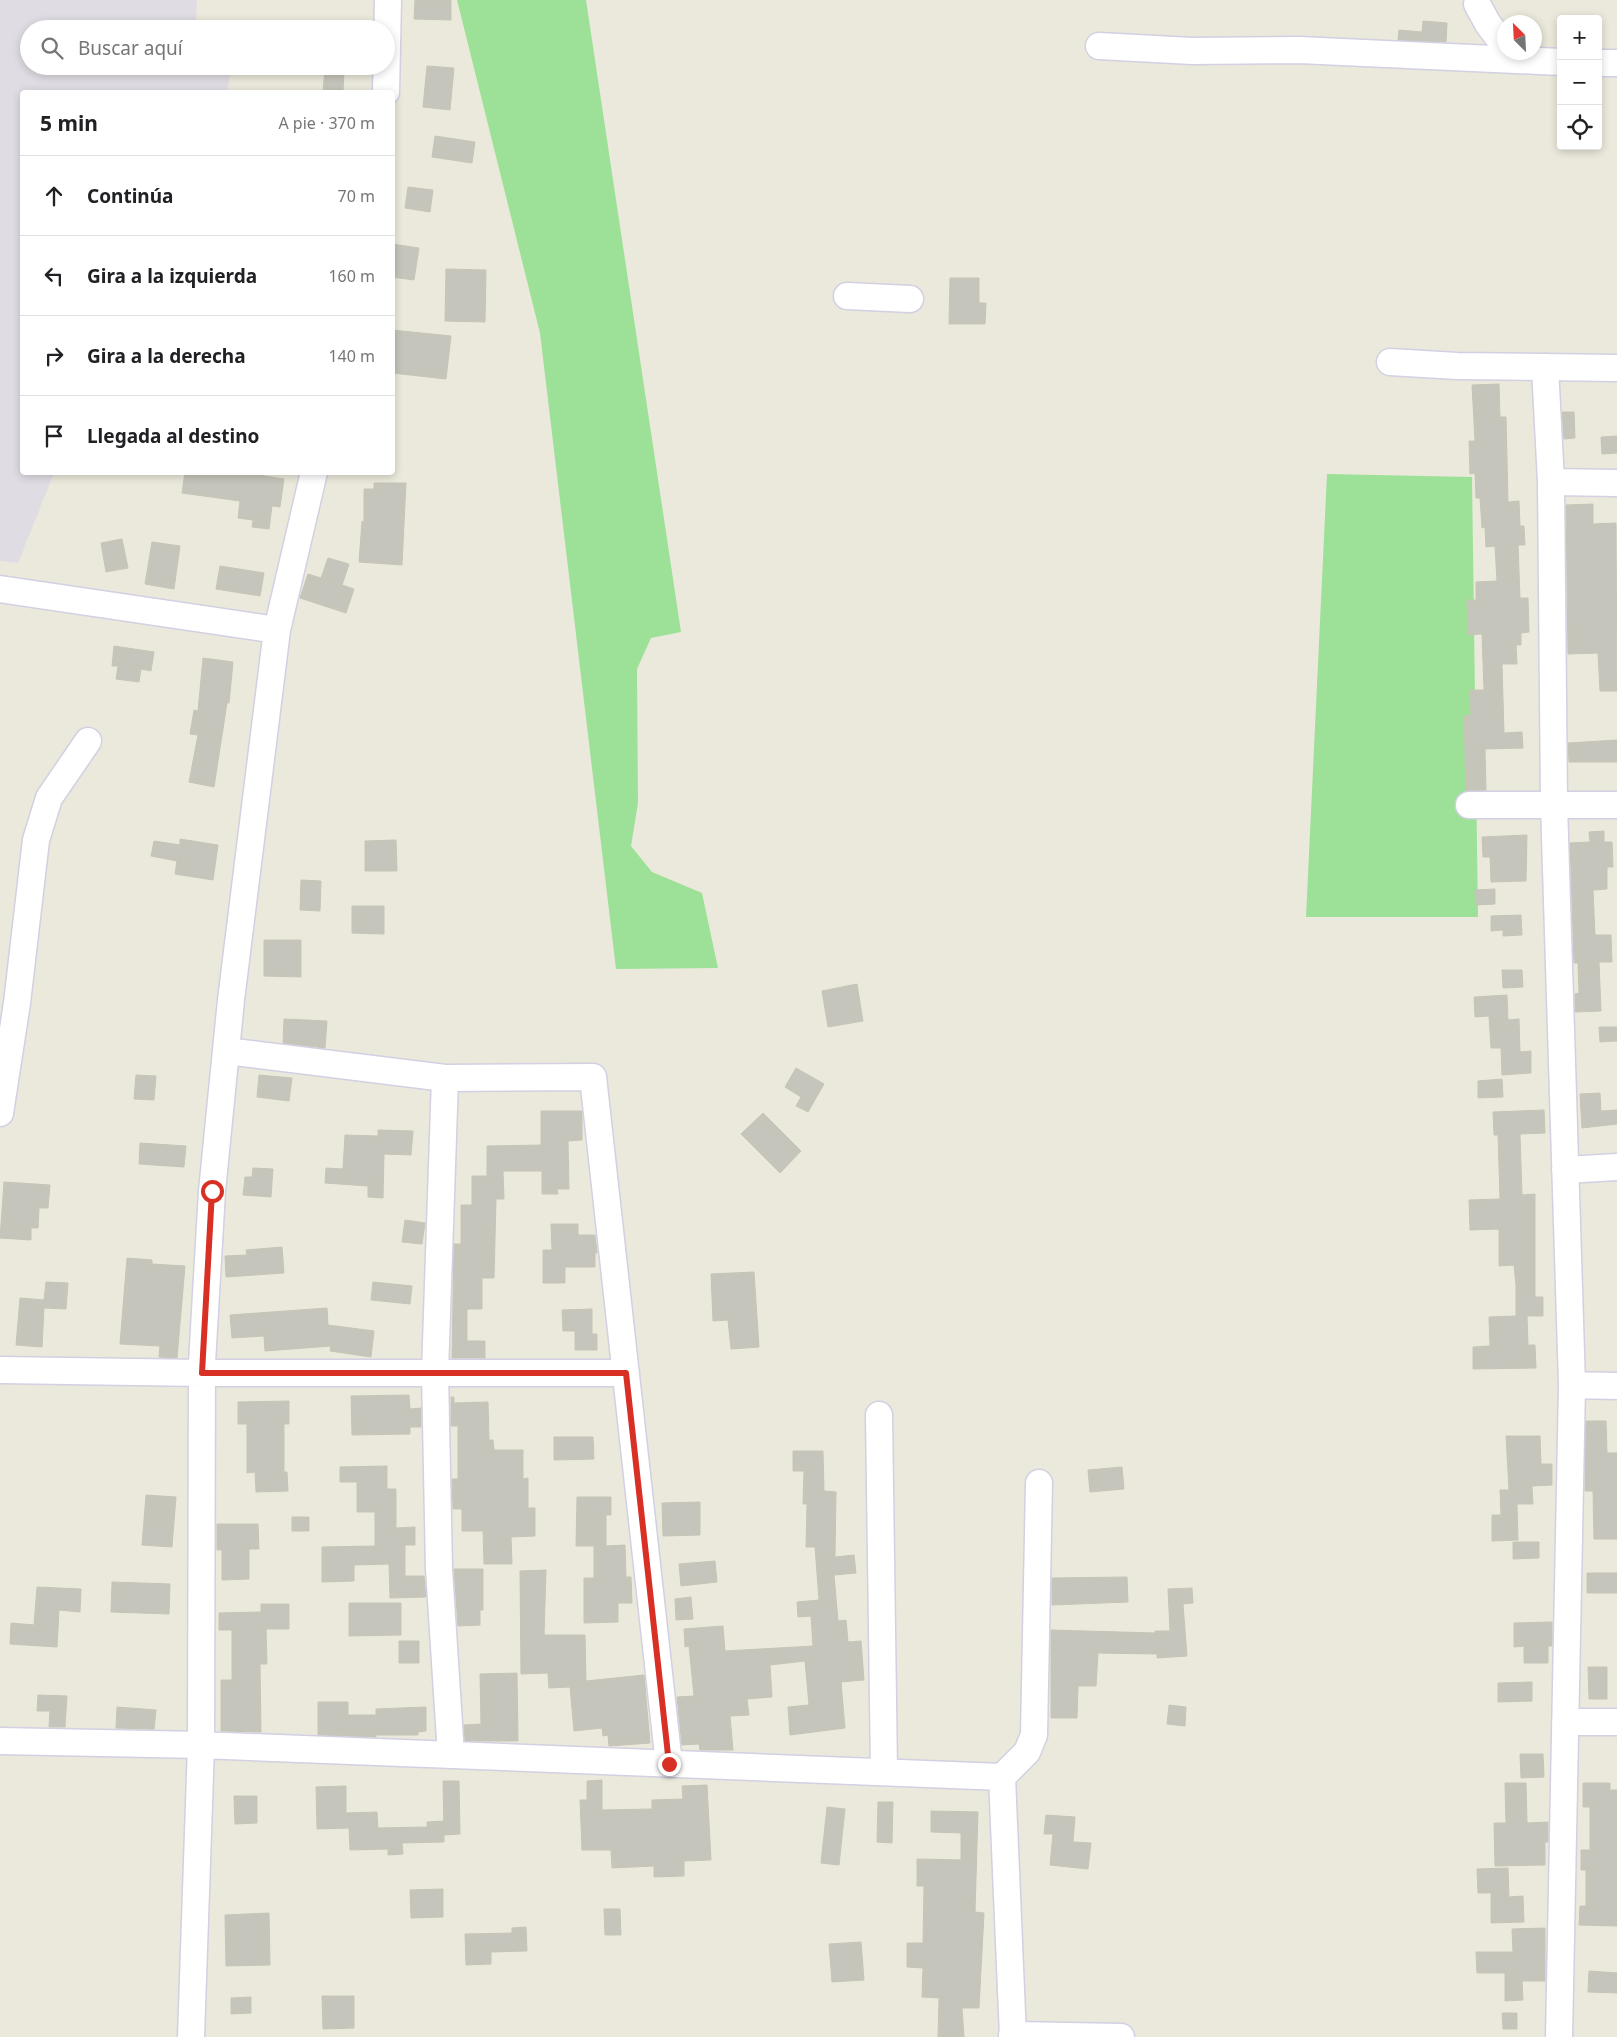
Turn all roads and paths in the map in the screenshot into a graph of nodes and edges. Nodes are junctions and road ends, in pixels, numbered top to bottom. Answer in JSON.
{"nodes":[{"id":1,"x":388,"y":0,"type":"edge"},
{"id":2,"x":1477,"y":4,"type":"dead end"},
{"id":3,"x":388,"y":20,"type":"edge"},
{"id":4,"x":1497,"y":36,"type":"edge"},
{"id":5,"x":1099,"y":46,"type":"dead end"},
{"id":6,"x":1497,"y":57,"type":"edge"},
{"id":7,"x":1542,"y":60,"type":"edge"},
{"id":8,"x":1557,"y":61,"type":"edge"},
{"id":9,"x":1602,"y":63,"type":"edge"},
{"id":10,"x":1617,"y":63,"type":"edge"},
{"id":11,"x":386,"y":75,"type":"edge"},
{"id":12,"x":386,"y":90,"type":"edge"},
{"id":13,"x":847,"y":296,"type":"dead end"},
{"id":14,"x":910,"y":299,"type":"dead end"},
{"id":15,"x":1390,"y":362,"type":"dead end"},
{"id":16,"x":1545,"y":367,"type":"junction"},
{"id":17,"x":1617,"y":368,"type":"edge"},
{"id":18,"x":313,"y":475,"type":"edge"},
{"id":19,"x":1551,"y":482,"type":"junction"},
{"id":20,"x":1617,"y":483,"type":"edge"},
{"id":21,"x":0,"y":589,"type":"edge"},
{"id":22,"x":277,"y":630,"type":"junction"},
{"id":23,"x":88,"y":741,"type":"dead end"},
{"id":24,"x":1554,"y":804,"type":"junction"},
{"id":25,"x":1469,"y":805,"type":"dead end"},
{"id":26,"x":1617,"y":805,"type":"edge"},
{"id":27,"x":226,"y":1051,"type":"junction"},
{"id":28,"x":445,"y":1078,"type":"junction"},
{"id":29,"x":0,"y":1113,"type":"edge"},
{"id":30,"x":1617,"y":1167,"type":"edge"},
{"id":31,"x":1565,"y":1170,"type":"junction"},
{"id":32,"x":0,"y":1370,"type":"edge"},
{"id":33,"x":435,"y":1372,"type":"junction"},
{"id":34,"x":202,"y":1373,"type":"junction"},
{"id":35,"x":626,"y":1373,"type":"junction"},
{"id":36,"x":1572,"y":1385,"type":"junction"},
{"id":37,"x":1617,"y":1386,"type":"edge"},
{"id":38,"x":879,"y":1415,"type":"dead end"},
{"id":39,"x":1039,"y":1483,"type":"dead end"},
{"id":40,"x":1565,"y":1722,"type":"junction"},
{"id":41,"x":1617,"y":1722,"type":"edge"},
{"id":42,"x":0,"y":1741,"type":"edge"},
{"id":43,"x":201,"y":1745,"type":"junction"},
{"id":44,"x":451,"y":1755,"type":"junction"},
{"id":45,"x":669,"y":1764,"type":"junction"},
{"id":46,"x":884,"y":1772,"type":"junction"},
{"id":47,"x":1002,"y":1777,"type":"junction"},
{"id":48,"x":1013,"y":2036,"type":"edge"},
{"id":49,"x":191,"y":2037,"type":"edge"},
{"id":50,"x":1121,"y":2037,"type":"edge"},
{"id":51,"x":1559,"y":2037,"type":"edge"}],
"edges":[{"from":1,"to":3,"type":"street"},
{"from":2,"to":4,"type":"street"},
{"from":5,"to":6,"type":"street"},
{"from":7,"to":8,"type":"street"},
{"from":9,"to":10,"type":"street"},
{"from":11,"to":12,"type":"street"},
{"from":13,"to":14,"type":"street"},
{"from":15,"to":16,"type":"street"},
{"from":16,"to":17,"type":"street"},
{"from":16,"to":19,"type":"street"},
{"from":18,"to":22,"type":"street"},
{"from":19,"to":20,"type":"street"},
{"from":19,"to":24,"type":"street"},
{"from":21,"to":22,"type":"street"},
{"from":22,"to":27,"type":"street"},
{"from":23,"to":29,"type":"street"},
{"from":24,"to":25,"type":"street"},
{"from":24,"to":26,"type":"street"},
{"from":24,"to":31,"type":"street"},
{"from":27,"to":28,"type":"street"},
{"from":27,"to":34,"type":"street"},
{"from":28,"to":33,"type":"street"},
{"from":28,"to":35,"type":"street"},
{"from":30,"to":31,"type":"street"},
{"from":31,"to":36,"type":"street"},
{"from":32,"to":34,"type":"street"},
{"from":33,"to":34,"type":"street"},
{"from":33,"to":35,"type":"street"},
{"from":33,"to":44,"type":"street"},
{"from":34,"to":43,"type":"street"},
{"from":35,"to":45,"type":"street"},
{"from":36,"to":37,"type":"street"},
{"from":36,"to":40,"type":"street"},
{"from":38,"to":46,"type":"street"},
{"from":39,"to":47,"type":"street"},
{"from":40,"to":41,"type":"street"},
{"from":40,"to":51,"type":"street"},
{"from":42,"to":43,"type":"street"},
{"from":43,"to":44,"type":"street"},
{"from":43,"to":49,"type":"street"},
{"from":44,"to":45,"type":"street"},
{"from":45,"to":46,"type":"street"},
{"from":46,"to":47,"type":"street"},
{"from":47,"to":48,"type":"street"},
{"from":48,"to":50,"type":"street"}]}
